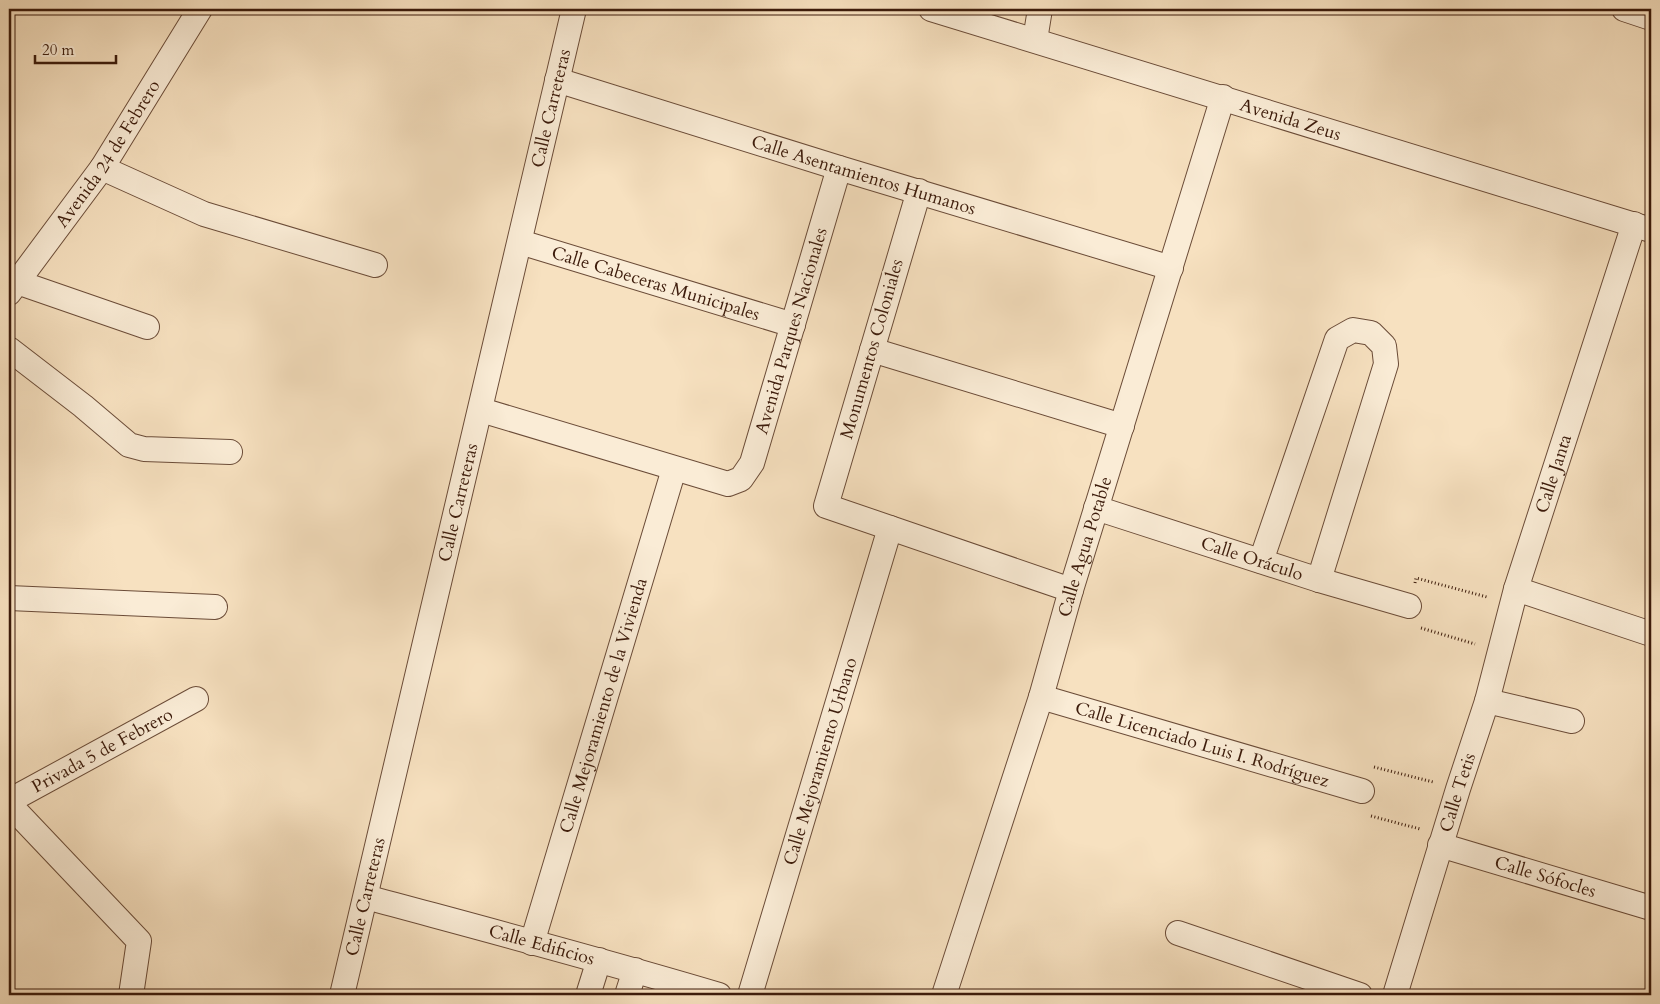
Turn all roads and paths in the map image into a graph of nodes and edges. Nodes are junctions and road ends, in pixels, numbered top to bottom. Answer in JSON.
{"nodes":[{"id":1,"x":200,"y":9,"type":"edge"},
{"id":2,"x":574,"y":9,"type":"edge"},
{"id":3,"x":931,"y":9,"type":"edge"},
{"id":4,"x":1040,"y":9,"type":"edge"},
{"id":5,"x":1624,"y":9,"type":"edge"},
{"id":6,"x":1651,"y":18,"type":"edge"},
{"id":7,"x":1035,"y":40,"type":"junction"},
{"id":8,"x":557,"y":80,"type":"junction"},
{"id":9,"x":1223,"y":97,"type":"junction"},
{"id":10,"x":102,"y":168,"type":"junction"},
{"id":11,"x":839,"y":168,"type":"junction"},
{"id":12,"x":918,"y":191,"type":"junction"},
{"id":13,"x":1643,"y":227,"type":"edge"},
{"id":14,"x":520,"y":242,"type":"junction"},
{"id":15,"x":376,"y":265,"type":"dead end"},
{"id":16,"x":1171,"y":268,"type":"junction"},
{"id":17,"x":13,"y":288,"type":"edge"},
{"id":18,"x":793,"y":325,"type":"junction"},
{"id":19,"x":147,"y":327,"type":"dead end"},
{"id":20,"x":9,"y":349,"type":"edge"},
{"id":21,"x":872,"y":350,"type":"junction"},
{"id":22,"x":481,"y":410,"type":"junction"},
{"id":23,"x":1122,"y":426,"type":"junction"},
{"id":24,"x":230,"y":452,"type":"dead end"},
{"id":25,"x":674,"y":468,"type":"junction"},
{"id":26,"x":1096,"y":508,"type":"junction"},
{"id":27,"x":890,"y":528,"type":"junction"},
{"id":28,"x":1261,"y":561,"type":"junction"},
{"id":29,"x":1319,"y":580,"type":"junction"},
{"id":30,"x":1071,"y":590,"type":"junction"},
{"id":31,"x":1514,"y":596,"type":"junction"},
{"id":32,"x":9,"y":598,"type":"edge"},
{"id":33,"x":1409,"y":606,"type":"junction"},
{"id":34,"x":215,"y":607,"type":"dead end"},
{"id":35,"x":1651,"y":634,"type":"edge"},
{"id":36,"x":1499,"y":652,"type":"junction"},
{"id":37,"x":1041,"y":697,"type":"junction"},
{"id":38,"x":196,"y":699,"type":"dead end"},
{"id":39,"x":1487,"y":701,"type":"junction"},
{"id":40,"x":1572,"y":721,"type":"dead end"},
{"id":41,"x":1458,"y":789,"type":"junction"},
{"id":42,"x":1362,"y":791,"type":"junction"},
{"id":43,"x":9,"y":803,"type":"edge"},
{"id":44,"x":1442,"y":840,"type":"junction"},
{"id":45,"x":366,"y":897,"type":"junction"},
{"id":46,"x":1651,"y":908,"type":"edge"},
{"id":47,"x":1178,"y":933,"type":"dead end"},
{"id":48,"x":532,"y":943,"type":"junction"},
{"id":49,"x":599,"y":960,"type":"junction"},
{"id":50,"x":634,"y":970,"type":"junction"},
{"id":51,"x":675,"y":989,"type":"edge"},
{"id":52,"x":131,"y":995,"type":"edge"},
{"id":53,"x":342,"y":995,"type":"edge"},
{"id":54,"x":588,"y":995,"type":"edge"},
{"id":55,"x":627,"y":995,"type":"edge"},
{"id":56,"x":719,"y":995,"type":"edge"},
{"id":57,"x":750,"y":995,"type":"edge"},
{"id":58,"x":944,"y":995,"type":"edge"},
{"id":59,"x":1360,"y":995,"type":"edge"},
{"id":60,"x":1395,"y":995,"type":"edge"}],
"edges":[{"from":1,"to":10,"type":"street","name":"Avenida 24 de Febrero"},
{"from":2,"to":8,"type":"street","name":"Calle Carreteras"},
{"from":3,"to":7,"type":"street","name":"Avenida Zeus"},
{"from":4,"to":7,"type":"street"},
{"from":5,"to":6,"type":"street"},
{"from":7,"to":9,"type":"street","name":"Avenida Zeus"},
{"from":8,"to":11,"type":"street","name":"Calle Asentamientos Humanos"},
{"from":8,"to":14,"type":"street","name":"Calle Carreteras"},
{"from":9,"to":13,"type":"street","name":"Avenida Zeus"},
{"from":9,"to":16,"type":"street","name":"Calle Agua Potable"},
{"from":10,"to":15,"type":"street"},
{"from":10,"to":17,"type":"street","name":"Avenida 24 de Febrero"},
{"from":11,"to":12,"type":"street","name":"Calle Asentamientos Humanos"},
{"from":11,"to":18,"type":"street","name":"Avenida Parques Nacionales"},
{"from":12,"to":16,"type":"street","name":"Calle Asentamientos Humanos"},
{"from":12,"to":21,"type":"street","name":"Monumentos Coloniales"},
{"from":13,"to":31,"type":"street","name":"Calle Janta"},
{"from":14,"to":18,"type":"street","name":"Calle Cabeceras Municipales"},
{"from":14,"to":22,"type":"street","name":"Calle Carreteras"},
{"from":16,"to":23,"type":"street","name":"Calle Agua Potable"},
{"from":17,"to":19,"type":"street"},
{"from":18,"to":25,"type":"street","name":"Avenida Parques Nacionales"},
{"from":20,"to":24,"type":"street"},
{"from":21,"to":23,"type":"street"},
{"from":21,"to":27,"type":"street","name":"Monumentos Coloniales"},
{"from":22,"to":25,"type":"street"},
{"from":22,"to":45,"type":"street","name":"Calle Carreteras"},
{"from":23,"to":26,"type":"street","name":"Calle Agua Potable"},
{"from":25,"to":48,"type":"street","name":"Calle Mejoramiento de la Vivienda"},
{"from":26,"to":28,"type":"street","name":"Calle Oráculo"},
{"from":26,"to":30,"type":"street","name":"Calle Agua Potable"},
{"from":27,"to":30,"type":"street"},
{"from":27,"to":57,"type":"street","name":"Calle Mejoramiento Urbano"},
{"from":28,"to":29,"type":"street","name":"Calle Oráculo"},
{"from":28,"to":29,"type":"street"},
{"from":29,"to":33,"type":"street","name":"Calle Oráculo"},
{"from":30,"to":37,"type":"street","name":"Calle Agua Potable"},
{"from":31,"to":33,"type":"path"},
{"from":31,"to":35,"type":"street"},
{"from":31,"to":36,"type":"street","name":"Calle Tetis"},
{"from":32,"to":34,"type":"street"},
{"from":33,"to":36,"type":"path"},
{"from":36,"to":39,"type":"street","name":"Calle Tetis"},
{"from":37,"to":42,"type":"street","name":"Calle Licenciado Luis I. Rodríguez"},
{"from":37,"to":58,"type":"street","name":"Calle Agua Potable"},
{"from":38,"to":43,"type":"street","name":"Privada 5 de Febrero"},
{"from":39,"to":40,"type":"street"},
{"from":39,"to":41,"type":"street","name":"Calle Tetis"},
{"from":41,"to":42,"type":"path"},
{"from":41,"to":44,"type":"street","name":"Calle Tetis"},
{"from":42,"to":44,"type":"path"},
{"from":43,"to":52,"type":"street","name":"Privada 5 de Febrero"},
{"from":44,"to":46,"type":"street","name":"Calle Sófocles"},
{"from":44,"to":60,"type":"street","name":"Calle Tetis"},
{"from":45,"to":48,"type":"street","name":"Calle Edificios"},
{"from":45,"to":53,"type":"street","name":"Calle Carreteras"},
{"from":47,"to":59,"type":"street"},
{"from":48,"to":49,"type":"street","name":"Calle Edificios"},
{"from":49,"to":50,"type":"street","name":"Calle Edificios"},
{"from":49,"to":54,"type":"street"},
{"from":50,"to":51,"type":"street","name":"Calle Edificios"},
{"from":50,"to":55,"type":"street"},
{"from":51,"to":56,"type":"street","name":"Calle Edificios"}]}
